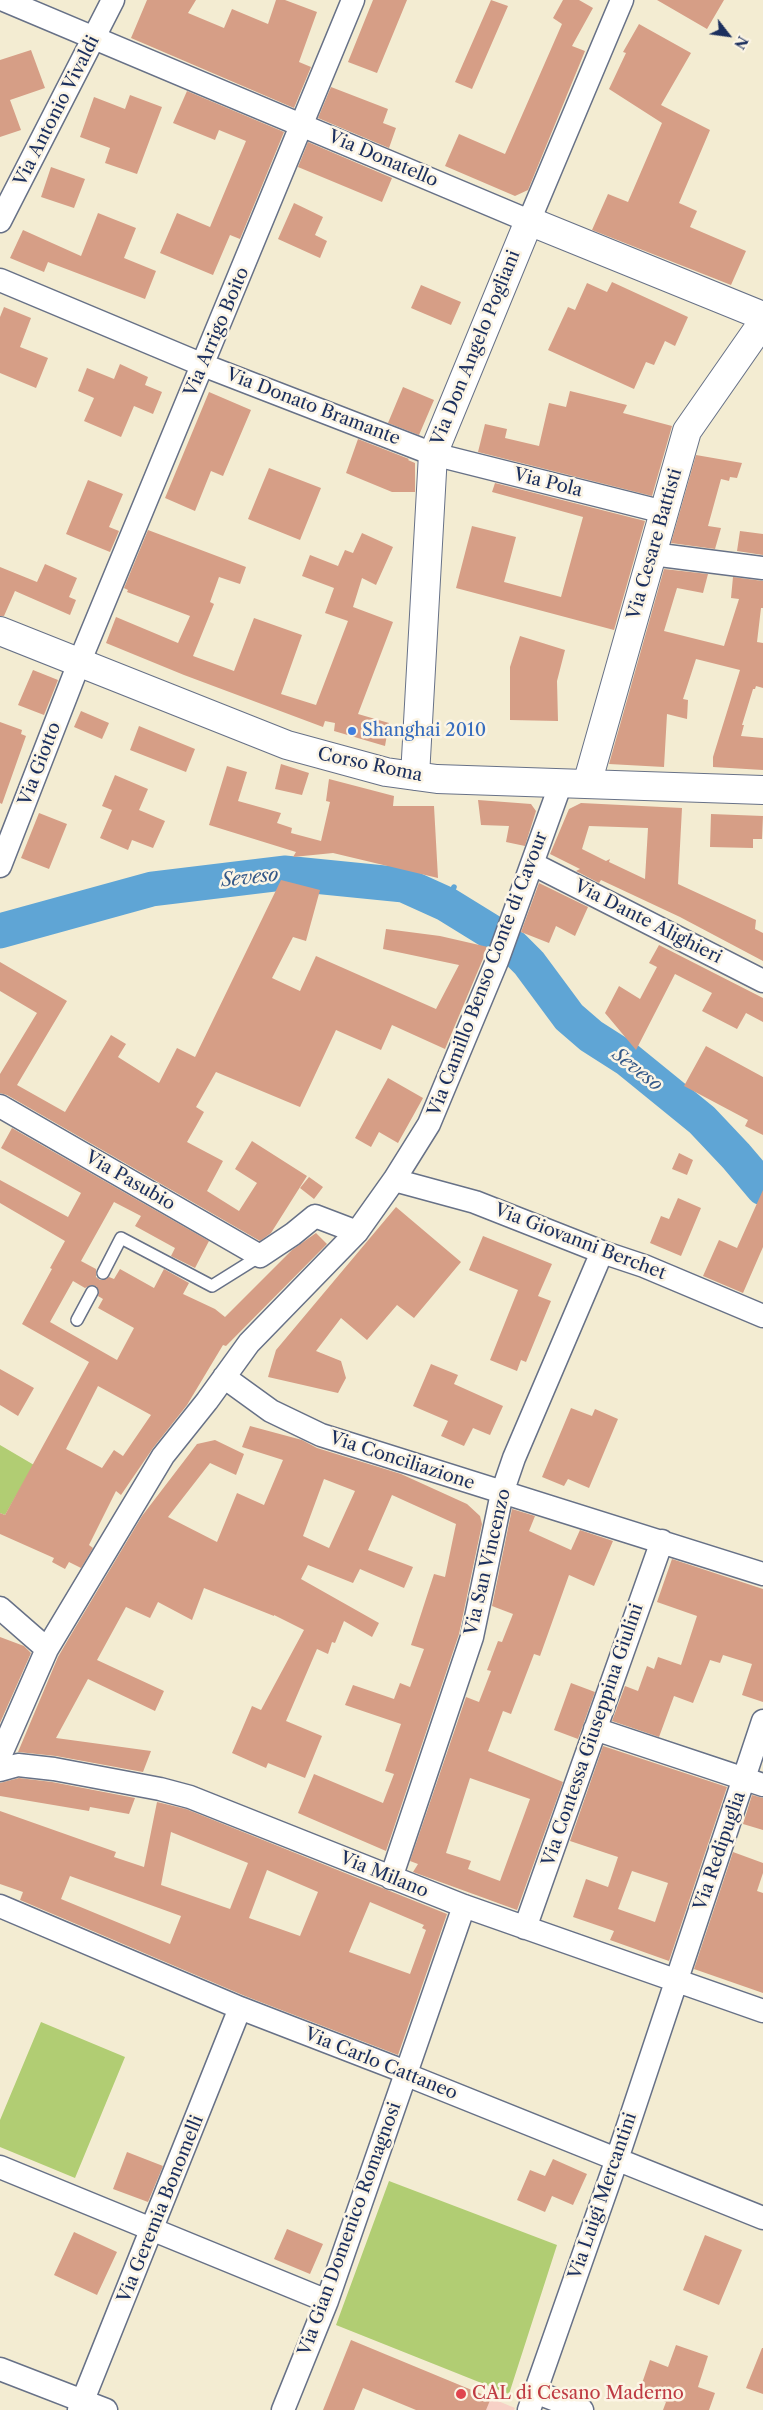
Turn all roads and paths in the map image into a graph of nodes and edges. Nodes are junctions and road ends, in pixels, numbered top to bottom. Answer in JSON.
{"nodes":[{"id":1,"x":4,"y":0,"type":"edge"},
{"id":2,"x":113,"y":0,"type":"edge"},
{"id":3,"x":354,"y":0,"type":"edge"},
{"id":4,"x":622,"y":0,"type":"edge"},
{"id":5,"x":95,"y":38,"type":"junction"},
{"id":6,"x":303,"y":124,"type":"junction"},
{"id":7,"x":0,"y":221,"type":"edge"},
{"id":8,"x":529,"y":221,"type":"junction"},
{"id":9,"x":0,"y":280,"type":"edge"},
{"id":10,"x":763,"y":316,"type":"edge"},
{"id":11,"x":763,"y":322,"type":"edge"},
{"id":12,"x":203,"y":365,"type":"junction"},
{"id":13,"x":432,"y":454,"type":"junction"},
{"id":14,"x":664,"y":512,"type":"junction"},
{"id":15,"x":652,"y":554,"type":"junction"},
{"id":16,"x":763,"y":568,"type":"edge"},
{"id":17,"x":0,"y":631,"type":"edge"},
{"id":18,"x":79,"y":663,"type":"junction"},
{"id":19,"x":415,"y":776,"type":"junction"},
{"id":20,"x":574,"y":783,"type":"junction"},
{"id":21,"x":763,"y":790,"type":"edge"},
{"id":22,"x":533,"y":864,"type":"junction"},
{"id":23,"x":0,"y":866,"type":"edge"},
{"id":24,"x":763,"y":981,"type":"edge"},
{"id":25,"x":0,"y":1106,"type":"edge"},
{"id":26,"x":394,"y":1180,"type":"junction"},
{"id":27,"x":357,"y":1232,"type":"junction"},
{"id":28,"x":602,"y":1252,"type":"junction"},
{"id":29,"x":260,"y":1256,"type":"junction"},
{"id":30,"x":102,"y":1273,"type":"dead end"},
{"id":31,"x":92,"y":1292,"type":"dead end"},
{"id":32,"x":763,"y":1316,"type":"edge"},
{"id":33,"x":77,"y":1320,"type":"dead end"},
{"id":34,"x":224,"y":1378,"type":"junction"},
{"id":35,"x":502,"y":1493,"type":"junction"},
{"id":36,"x":662,"y":1541,"type":"junction"},
{"id":37,"x":763,"y":1574,"type":"edge"},
{"id":38,"x":0,"y":1608,"type":"edge"},
{"id":39,"x":47,"y":1650,"type":"junction"},
{"id":40,"x":763,"y":1722,"type":"edge"},
{"id":41,"x":595,"y":1729,"type":"junction"},
{"id":42,"x":0,"y":1756,"type":"edge"},
{"id":43,"x":0,"y":1770,"type":"edge"},
{"id":44,"x":754,"y":1782,"type":"edge"},
{"id":45,"x":391,"y":1878,"type":"junction"},
{"id":46,"x":0,"y":1906,"type":"edge"},
{"id":47,"x":464,"y":1906,"type":"junction"},
{"id":48,"x":525,"y":1928,"type":"junction"},
{"id":49,"x":676,"y":1980,"type":"junction"},
{"id":50,"x":240,"y":2008,"type":"junction"},
{"id":51,"x":763,"y":2010,"type":"edge"},
{"id":52,"x":405,"y":2073,"type":"junction"},
{"id":53,"x":617,"y":2159,"type":"junction"},
{"id":54,"x":0,"y":2167,"type":"edge"},
{"id":55,"x":763,"y":2218,"type":"edge"},
{"id":56,"x":153,"y":2230,"type":"junction"},
{"id":57,"x":327,"y":2301,"type":"junction"},
{"id":58,"x":0,"y":2369,"type":"edge"},
{"id":59,"x":532,"y":2401,"type":"edge"},
{"id":60,"x":82,"y":2405,"type":"edge"},
{"id":61,"x":106,"y":2410,"type":"edge"},
{"id":62,"x":283,"y":2410,"type":"edge"},
{"id":63,"x":582,"y":2410,"type":"edge"}],
"edges":[{"from":1,"to":5,"type":"street","name":"Via Donatello"},
{"from":2,"to":5,"type":"street","name":"Via Antonio Vivaldi"},
{"from":3,"to":6,"type":"street","name":"Via Arrigo Boito"},
{"from":4,"to":8,"type":"street","name":"Via Don Angelo Pogliani"},
{"from":5,"to":6,"type":"street","name":"Via Donatello"},
{"from":5,"to":7,"type":"street","name":"Via Antonio Vivaldi"},
{"from":6,"to":8,"type":"street","name":"Via Donatello"},
{"from":6,"to":12,"type":"street","name":"Via Arrigo Boito"},
{"from":8,"to":10,"type":"street","name":"Via Donatello"},
{"from":8,"to":13,"type":"street","name":"Via Don Angelo Pogliani"},
{"from":9,"to":12,"type":"street","name":"Via Donato Bramante"},
{"from":11,"to":14,"type":"street","name":"Via Cesare Battisti"},
{"from":12,"to":13,"type":"street","name":"Via Donato Bramante"},
{"from":12,"to":18,"type":"street","name":"Via Arrigo Boito"},
{"from":13,"to":14,"type":"street","name":"Via Pola"},
{"from":13,"to":19,"type":"street","name":"Via Don Angelo Pogliani"},
{"from":14,"to":15,"type":"street","name":"Via Cesare Battisti"},
{"from":15,"to":16,"type":"street"},
{"from":15,"to":20,"type":"street","name":"Via Cesare Battisti"},
{"from":17,"to":18,"type":"street","name":"Corso Roma"},
{"from":18,"to":19,"type":"street","name":"Corso Roma"},
{"from":18,"to":23,"type":"street","name":"Via Giotto"},
{"from":19,"to":20,"type":"street","name":"Corso Roma"},
{"from":20,"to":21,"type":"street","name":"Corso Roma"},
{"from":20,"to":22,"type":"street","name":"Via Camillo Benso Conte di Cavour"},
{"from":22,"to":24,"type":"street","name":"Via Dante Alighieri"},
{"from":22,"to":26,"type":"street","name":"Via Camillo Benso Conte di Cavour"},
{"from":25,"to":29,"type":"street","name":"Via Pasubio"},
{"from":26,"to":27,"type":"street","name":"Via Camillo Benso Conte di Cavour"},
{"from":26,"to":28,"type":"street","name":"Via Giovanni Berchet"},
{"from":27,"to":29,"type":"street"},
{"from":27,"to":34,"type":"street","name":"Via Camillo Benso Conte di Cavour"},
{"from":28,"to":32,"type":"street","name":"Via Giovanni Berchet"},
{"from":28,"to":35,"type":"street","name":"Via San Vincenzo"},
{"from":29,"to":30,"type":"lane"},
{"from":31,"to":33,"type":"lane"},
{"from":34,"to":35,"type":"street","name":"Via Conciliazione"},
{"from":34,"to":39,"type":"street","name":"Via Camillo Benso Conte di Cavour"},
{"from":35,"to":36,"type":"street","name":"Via Conciliazione"},
{"from":35,"to":45,"type":"street","name":"Via San Vincenzo"},
{"from":36,"to":37,"type":"street","name":"Via Conciliazione"},
{"from":36,"to":41,"type":"street","name":"Via Contessa Giuseppina Giulini"},
{"from":38,"to":39,"type":"street"},
{"from":39,"to":42,"type":"street"},
{"from":40,"to":44,"type":"street","name":"Via Redipuglia"},
{"from":41,"to":44,"type":"street"},
{"from":41,"to":48,"type":"street","name":"Via Contessa Giuseppina Giulini"},
{"from":43,"to":45,"type":"street","name":"Via Milano"},
{"from":44,"to":49,"type":"street","name":"Via Redipuglia"},
{"from":45,"to":47,"type":"street","name":"Via Milano"},
{"from":46,"to":50,"type":"street","name":"Via Carlo Cattaneo"},
{"from":47,"to":48,"type":"street","name":"Via Milano"},
{"from":47,"to":52,"type":"street","name":"Via Gian Domenico Romagnosi"},
{"from":48,"to":49,"type":"street","name":"Via Milano"},
{"from":49,"to":51,"type":"street","name":"Via Milano"},
{"from":49,"to":53,"type":"street","name":"Via Luigi Mercantini"},
{"from":50,"to":52,"type":"street","name":"Via Carlo Cattaneo"},
{"from":50,"to":56,"type":"street","name":"Via Geremia Bonomelli"},
{"from":52,"to":53,"type":"street","name":"Via Carlo Cattaneo"},
{"from":52,"to":57,"type":"street","name":"Via Gian Domenico Romagnosi"},
{"from":53,"to":55,"type":"street","name":"Via Carlo Cattaneo"},
{"from":53,"to":59,"type":"street","name":"Via Luigi Mercantini"},
{"from":54,"to":56,"type":"street"},
{"from":56,"to":57,"type":"street"},
{"from":56,"to":60,"type":"street","name":"Via Geremia Bonomelli"},
{"from":57,"to":62,"type":"street","name":"Via Gian Domenico Romagnosi"},
{"from":58,"to":60,"type":"street"},
{"from":59,"to":63,"type":"street"},
{"from":60,"to":61,"type":"street"}]}
